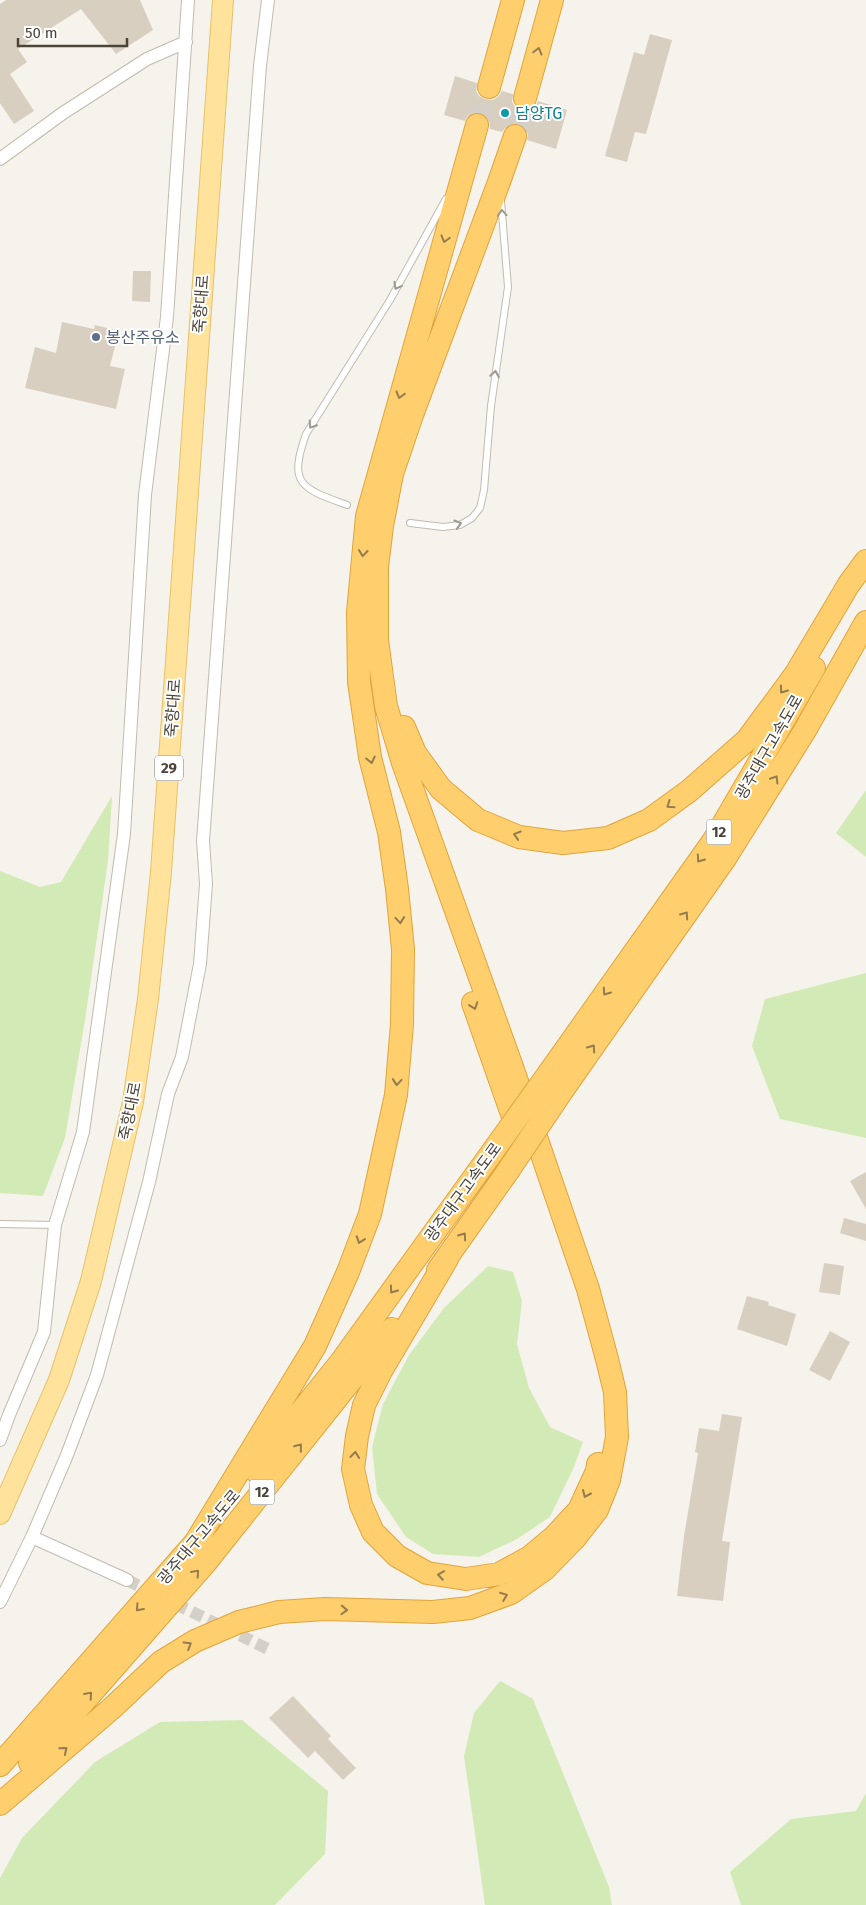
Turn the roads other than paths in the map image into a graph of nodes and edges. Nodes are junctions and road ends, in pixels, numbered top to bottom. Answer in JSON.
{"nodes":[{"id":1,"x":188,"y":0,"type":"edge"},
{"id":2,"x":223,"y":0,"type":"edge"},
{"id":3,"x":268,"y":0,"type":"edge"},
{"id":4,"x":513,"y":0,"type":"edge"},
{"id":5,"x":552,"y":0,"type":"edge"},
{"id":6,"x":186,"y":42,"type":"junction"},
{"id":7,"x":489,"y":87,"type":"tunnel mouth"},
{"id":8,"x":526,"y":98,"type":"tunnel mouth"},
{"id":9,"x":477,"y":125,"type":"tunnel mouth"},
{"id":10,"x":515,"y":136,"type":"tunnel mouth"},
{"id":11,"x":0,"y":158,"type":"edge"},
{"id":12,"x":465,"y":168,"type":"junction"},
{"id":13,"x":499,"y":182,"type":"junction"},
{"id":14,"x":347,"y":505,"type":"dead end"},
{"id":15,"x":410,"y":523,"type":"dead end"},
{"id":16,"x":866,"y":561,"type":"edge"},
{"id":17,"x":866,"y":575,"type":"edge"},
{"id":18,"x":866,"y":622,"type":"edge"},
{"id":19,"x":368,"y":641,"type":"junction"},
{"id":20,"x":556,"y":1081,"type":"junction"},
{"id":21,"x":0,"y":1224,"type":"edge"},
{"id":22,"x":55,"y":1225,"type":"junction"},
{"id":23,"x":447,"y":1259,"type":"junction"},
{"id":24,"x":0,"y":1440,"type":"edge"},
{"id":25,"x":0,"y":1514,"type":"edge"},
{"id":26,"x":32,"y":1537,"type":"junction"},
{"id":27,"x":192,"y":1548,"type":"junction"},
{"id":28,"x":128,"y":1580,"type":"tunnel mouth"},
{"id":29,"x":0,"y":1602,"type":"edge"},
{"id":30,"x":0,"y":1765,"type":"edge"},
{"id":31,"x":0,"y":1798,"type":"edge"},
{"id":32,"x":0,"y":1804,"type":"edge"}],
"edges":[{"from":1,"to":6,"type":"street"},
{"from":2,"to":25,"type":"main road","name":"죽향대로","number":"29"},
{"from":3,"to":26,"type":"street"},
{"from":4,"to":7,"type":"highway"},
{"from":8,"to":5,"type":"highway","one_way":true},
{"from":6,"to":11,"type":"street"},
{"from":6,"to":22,"type":"street"},
{"from":9,"to":12,"type":"highway"},
{"from":10,"to":13,"type":"highway"},
{"from":12,"to":14,"type":"lane","one_way":true},
{"from":12,"to":19,"type":"highway","one_way":true},
{"from":15,"to":13,"type":"lane","one_way":true},
{"from":13,"to":19,"type":"highway"},
{"from":16,"to":19,"type":"highway","one_way":true},
{"from":17,"to":20,"type":"highway","name":"광주대구고속도로","number":"12","one_way":true},
{"from":20,"to":18,"type":"highway","name":"광주대구고속도로","number":"12","one_way":true},
{"from":19,"to":23,"type":"highway","one_way":true},
{"from":19,"to":27,"type":"highway","one_way":true},
{"from":32,"to":19,"type":"highway","one_way":true},
{"from":23,"to":20,"type":"highway","name":"광주대구고속도로","number":"12","one_way":true,"bridge":true},
{"from":20,"to":27,"type":"highway","name":"광주대구고속도로","number":"12","one_way":true,"bridge":true},
{"from":21,"to":22,"type":"lane"},
{"from":22,"to":24,"type":"street"},
{"from":31,"to":23,"type":"highway","name":"광주대구고속도로","number":"12","one_way":true},
{"from":26,"to":28,"type":"street"},
{"from":26,"to":29,"type":"street"},
{"from":27,"to":30,"type":"highway","name":"광주대구고속도로","number":"12","one_way":true}]}
